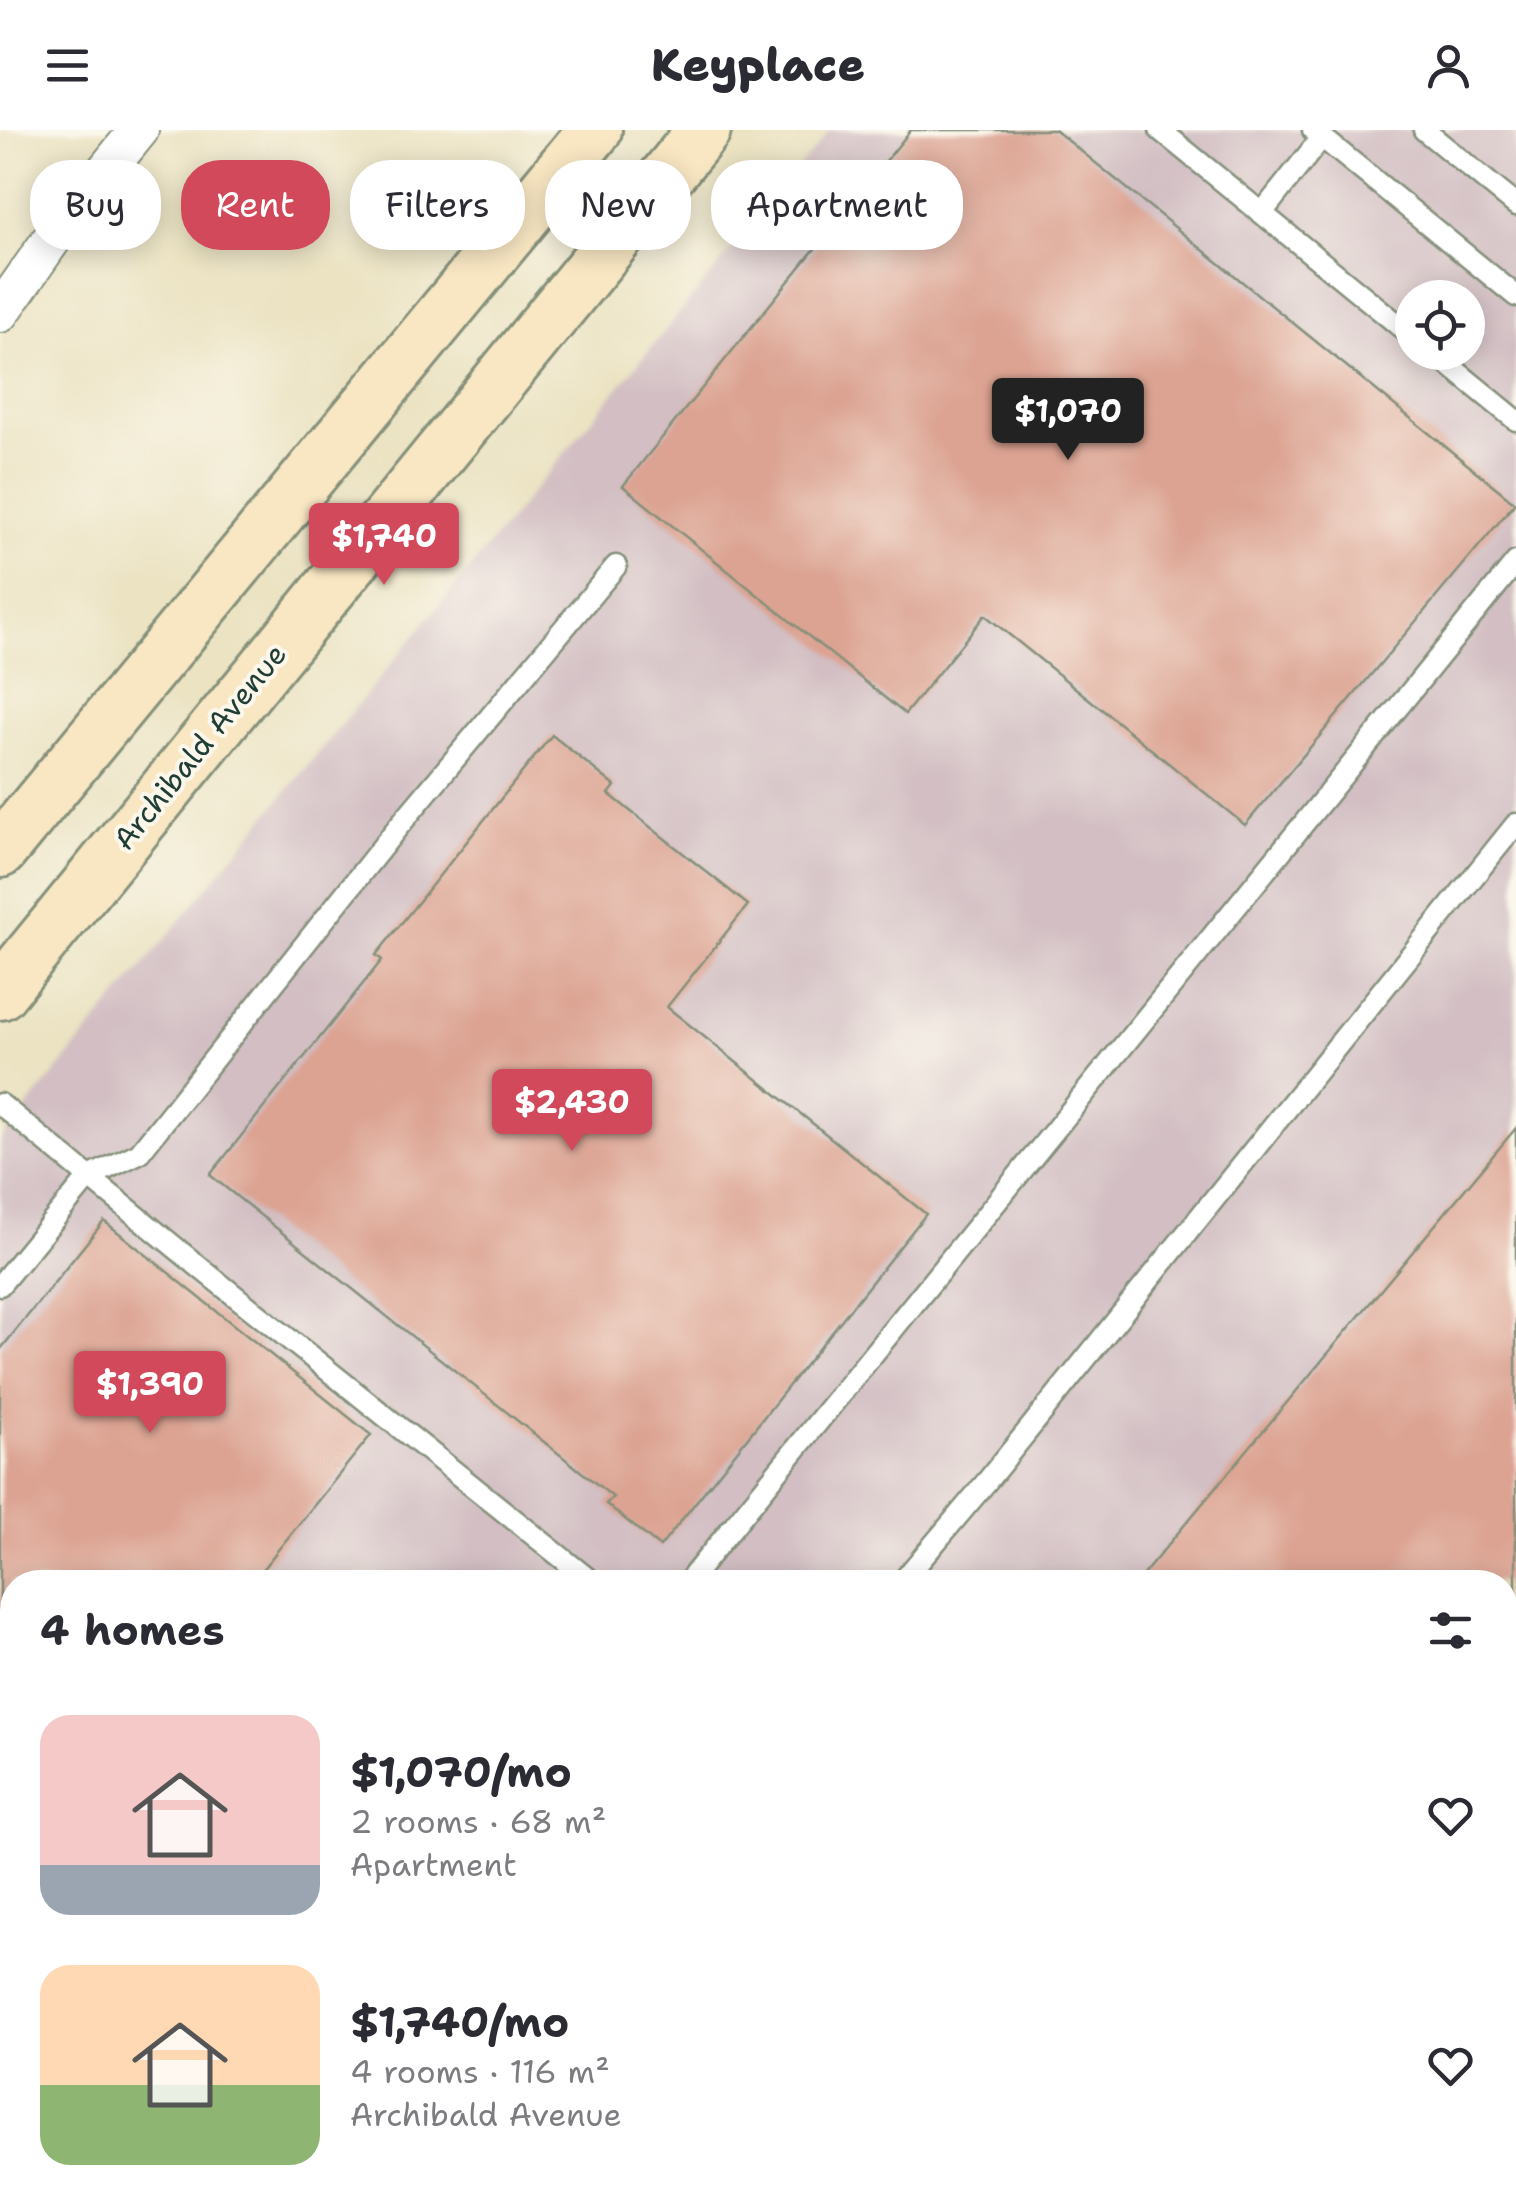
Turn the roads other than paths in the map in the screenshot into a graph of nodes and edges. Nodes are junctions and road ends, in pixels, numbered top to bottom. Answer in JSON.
{"nodes":[{"id":1,"x":140,"y":130,"type":"edge"},
{"id":2,"x":596,"y":130,"type":"edge"},
{"id":3,"x":704,"y":130,"type":"edge"},
{"id":4,"x":1160,"y":130,"type":"edge"},
{"id":5,"x":1424,"y":130,"type":"edge"},
{"id":6,"x":1318,"y":134,"type":"edge"},
{"id":7,"x":1516,"y":204,"type":"edge"},
{"id":8,"x":1262,"y":213,"type":"junction"},
{"id":9,"x":1516,"y":296,"type":"edge"},
{"id":10,"x":0,"y":313,"type":"edge"},
{"id":11,"x":1395,"y":322,"type":"edge"},
{"id":12,"x":1455,"y":370,"type":"edge"},
{"id":13,"x":1516,"y":420,"type":"edge"},
{"id":14,"x":1516,"y":562,"type":"edge"},
{"id":15,"x":616,"y":566,"type":"dead end"},
{"id":16,"x":1516,"y":824,"type":"edge"},
{"id":17,"x":0,"y":850,"type":"edge"},
{"id":18,"x":0,"y":993,"type":"edge"},
{"id":19,"x":0,"y":1104,"type":"edge"},
{"id":20,"x":89,"y":1177,"type":"junction"},
{"id":21,"x":0,"y":1285,"type":"edge"},
{"id":22,"x":577,"y":1570,"type":"edge"},
{"id":23,"x":698,"y":1570,"type":"edge"},
{"id":24,"x":912,"y":1570,"type":"edge"}],
"edges":[{"from":1,"to":10,"type":"street"},
{"from":2,"to":17,"type":"main road"},
{"from":3,"to":18,"type":"main road","name":"Archibald Avenue"},
{"from":4,"to":8,"type":"lane"},
{"from":5,"to":7,"type":"lane"},
{"from":6,"to":8,"type":"lane"},
{"from":6,"to":9,"type":"lane"},
{"from":8,"to":11,"type":"lane"},
{"from":12,"to":13,"type":"lane"},
{"from":14,"to":23,"type":"lane"},
{"from":15,"to":20,"type":"lane"},
{"from":16,"to":24,"type":"lane"},
{"from":19,"to":20,"type":"lane"},
{"from":20,"to":21,"type":"lane"},
{"from":20,"to":22,"type":"lane"}]}
